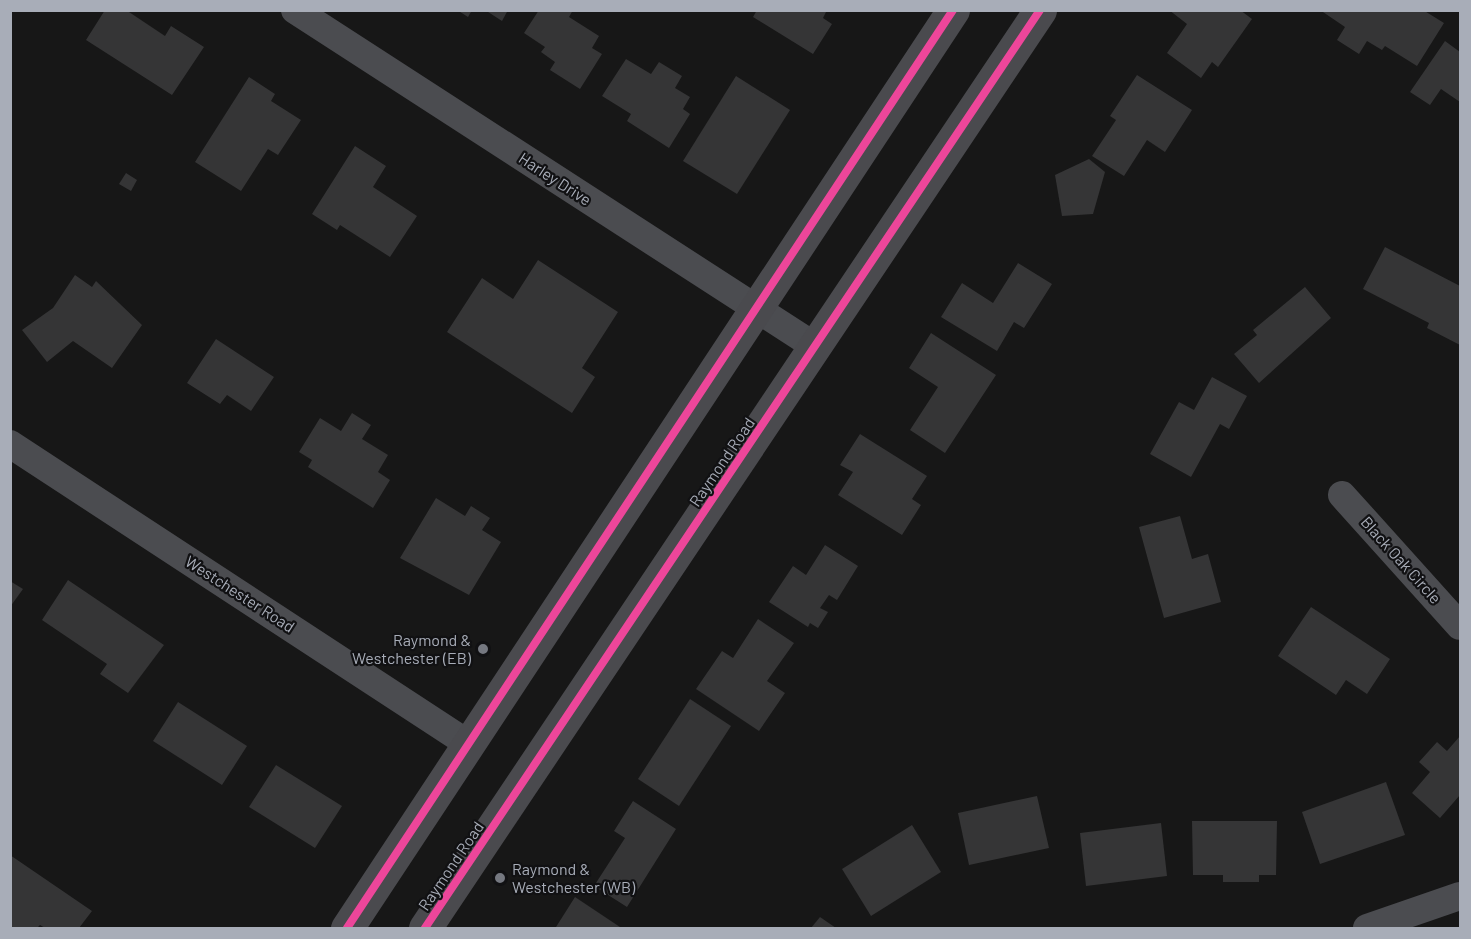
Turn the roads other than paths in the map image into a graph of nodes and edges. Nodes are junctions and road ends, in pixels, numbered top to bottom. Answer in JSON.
{"nodes":[{"id":1,"x":295,"y":10,"type":"edge"},
{"id":2,"x":953,"y":10,"type":"edge"},
{"id":3,"x":1040,"y":10,"type":"edge"},
{"id":4,"x":756,"y":310,"type":"junction"},
{"id":5,"x":816,"y":347,"type":"junction"},
{"id":6,"x":10,"y":444,"type":"edge"},
{"id":7,"x":1342,"y":495,"type":"dead end"},
{"id":8,"x":1461,"y":626,"type":"edge"},
{"id":9,"x":470,"y":745,"type":"junction"},
{"id":10,"x":1461,"y":896,"type":"edge"},
{"id":11,"x":347,"y":928,"type":"edge"},
{"id":12,"x":425,"y":928,"type":"edge"},
{"id":13,"x":1367,"y":928,"type":"edge"}],
"edges":[{"from":1,"to":4,"type":"street","name":"Harley Drive"},
{"from":2,"to":4,"type":"main road"},
{"from":3,"to":5,"type":"main road","name":"Raymond Road"},
{"from":4,"to":5,"type":"street","name":"Harley Drive"},
{"from":4,"to":9,"type":"main road"},
{"from":5,"to":12,"type":"main road","name":"Raymond Road"},
{"from":6,"to":9,"type":"street","name":"Westchester Road"},
{"from":7,"to":8,"type":"street","name":"Black Oak Circle"},
{"from":9,"to":11,"type":"main road"},
{"from":10,"to":13,"type":"street"}]}
